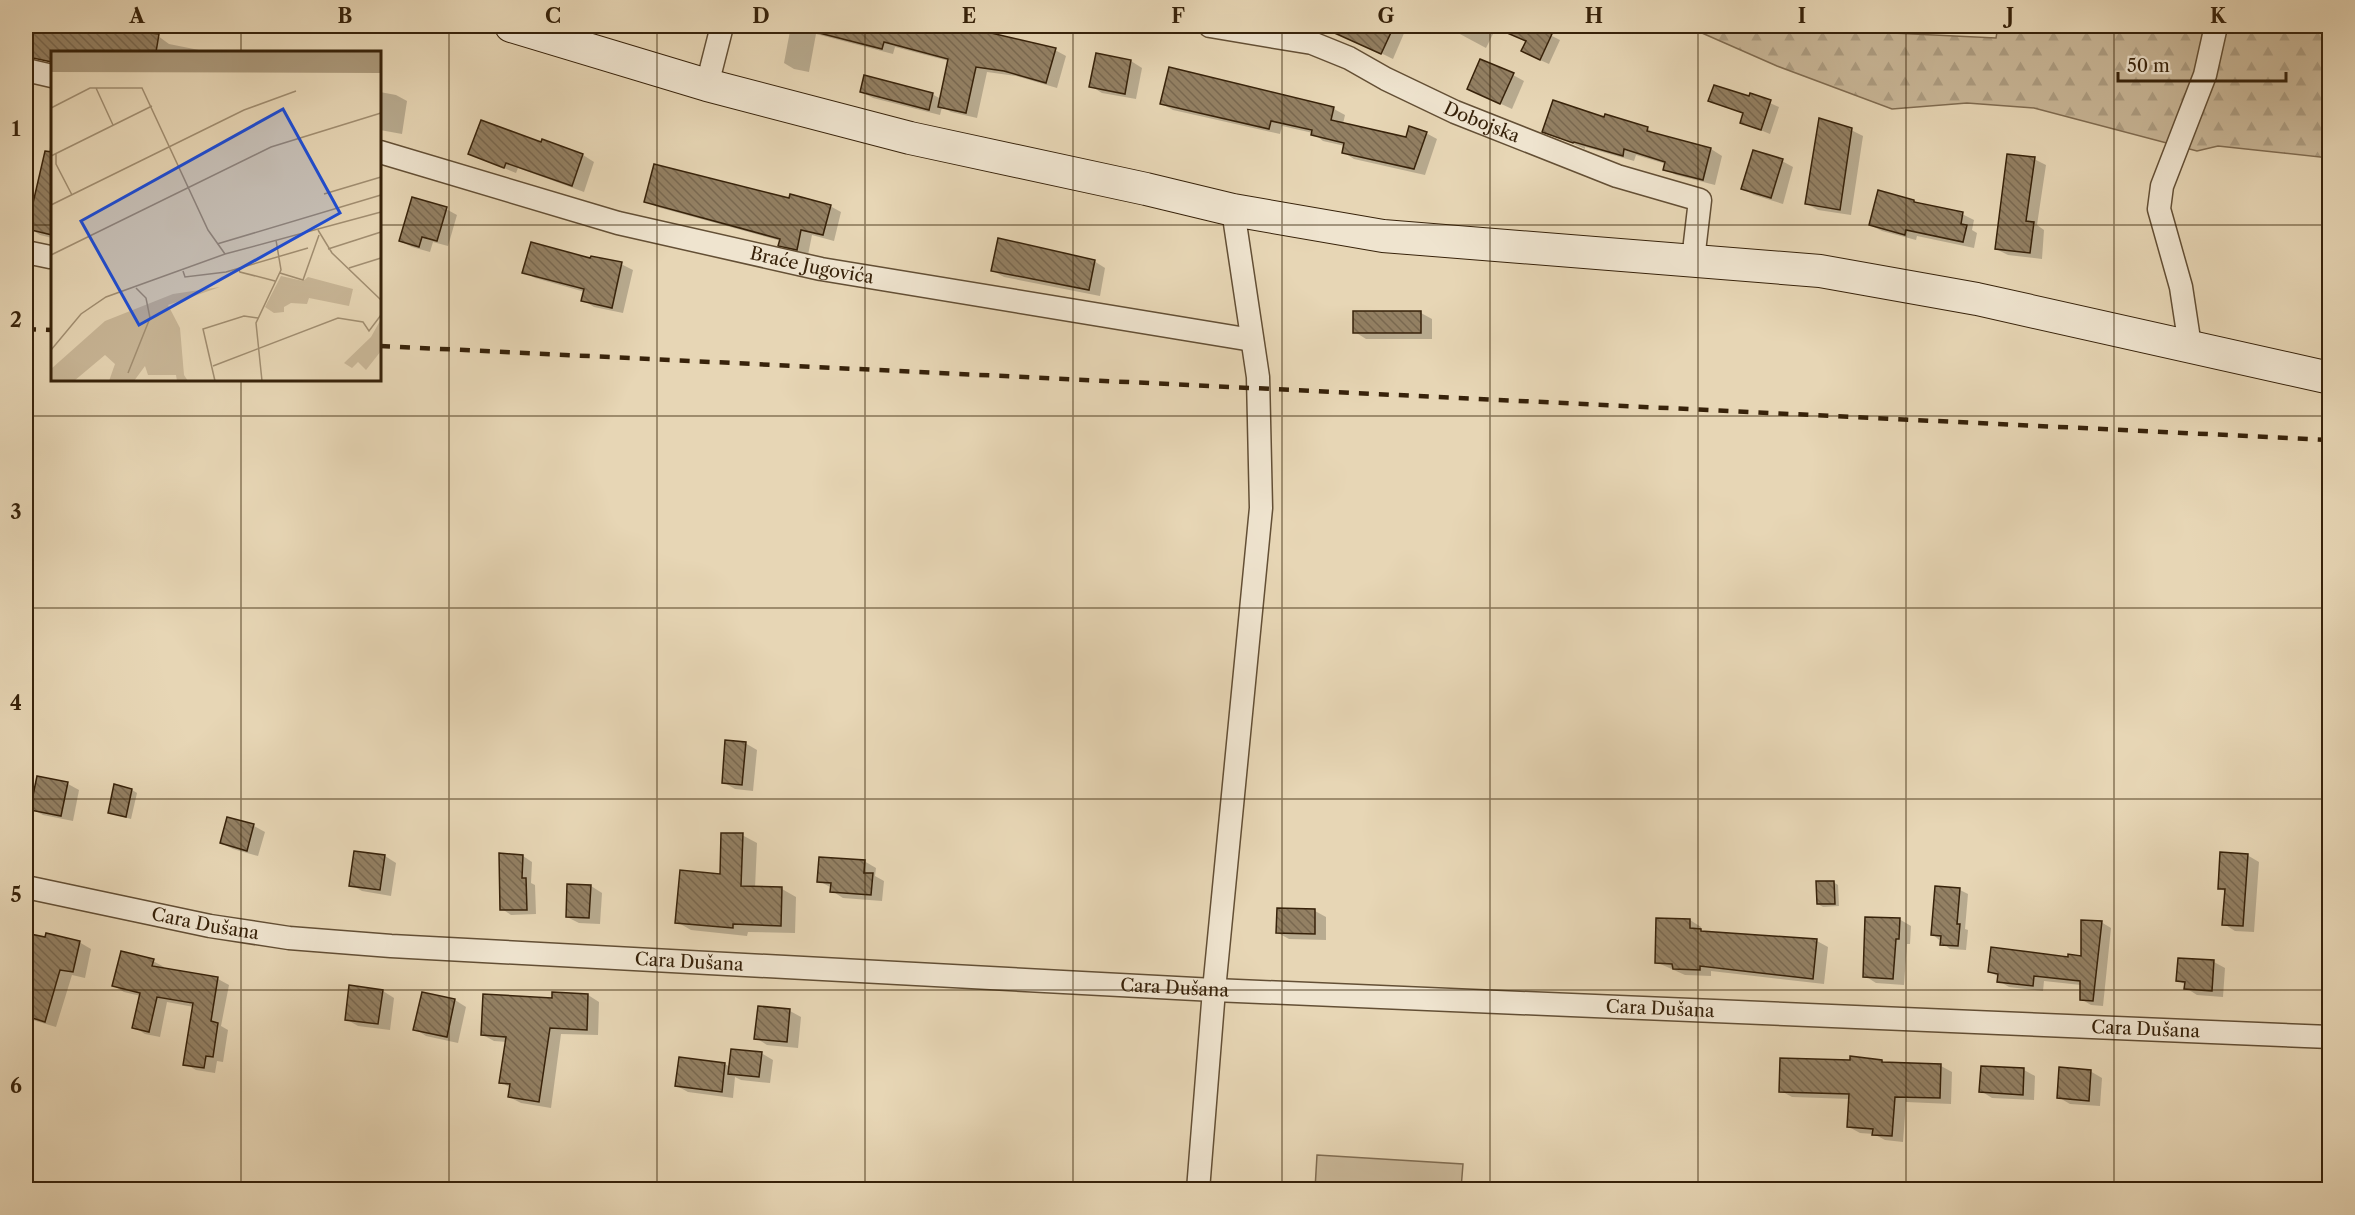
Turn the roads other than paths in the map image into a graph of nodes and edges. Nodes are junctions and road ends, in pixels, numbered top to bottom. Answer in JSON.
{"nodes":[{"id":1,"x":511,"y":26,"type":"edge"},
{"id":2,"x":722,"y":26,"type":"edge"},
{"id":3,"x":1210,"y":26,"type":"edge"},
{"id":4,"x":2216,"y":26,"type":"edge"},
{"id":5,"x":26,"y":70,"type":"edge"},
{"id":6,"x":51,"y":76,"type":"edge"},
{"id":7,"x":707,"y":85,"type":"junction"},
{"id":8,"x":381,"y":152,"type":"edge"},
{"id":9,"x":1233,"y":210,"type":"junction"},
{"id":10,"x":26,"y":252,"type":"edge"},
{"id":11,"x":50,"y":257,"type":"dead end"},
{"id":12,"x":1693,"y":260,"type":"junction"},
{"id":13,"x":1252,"y":340,"type":"junction"},
{"id":14,"x":2190,"y":346,"type":"junction"},
{"id":15,"x":2330,"y":378,"type":"edge"},
{"id":16,"x":26,"y":887,"type":"edge"},
{"id":17,"x":1214,"y":990,"type":"junction"},
{"id":18,"x":2330,"y":1037,"type":"edge"},
{"id":19,"x":1198,"y":1190,"type":"edge"}],
"edges":[{"from":1,"to":7,"type":"main road"},
{"from":2,"to":7,"type":"street"},
{"from":3,"to":12,"type":"street","name":"Dobojska"},
{"from":4,"to":14,"type":"street"},
{"from":5,"to":6,"type":"street"},
{"from":7,"to":9,"type":"main road"},
{"from":8,"to":13,"type":"street","name":"Braće Jugovića"},
{"from":9,"to":12,"type":"main road"},
{"from":9,"to":13,"type":"street"},
{"from":10,"to":11,"type":"street"},
{"from":12,"to":14,"type":"main road"},
{"from":13,"to":17,"type":"street"},
{"from":14,"to":15,"type":"main road"},
{"from":16,"to":17,"type":"street","name":"Cara Dušana"},
{"from":17,"to":18,"type":"street","name":"Cara Dušana"},
{"from":17,"to":19,"type":"street"}]}
